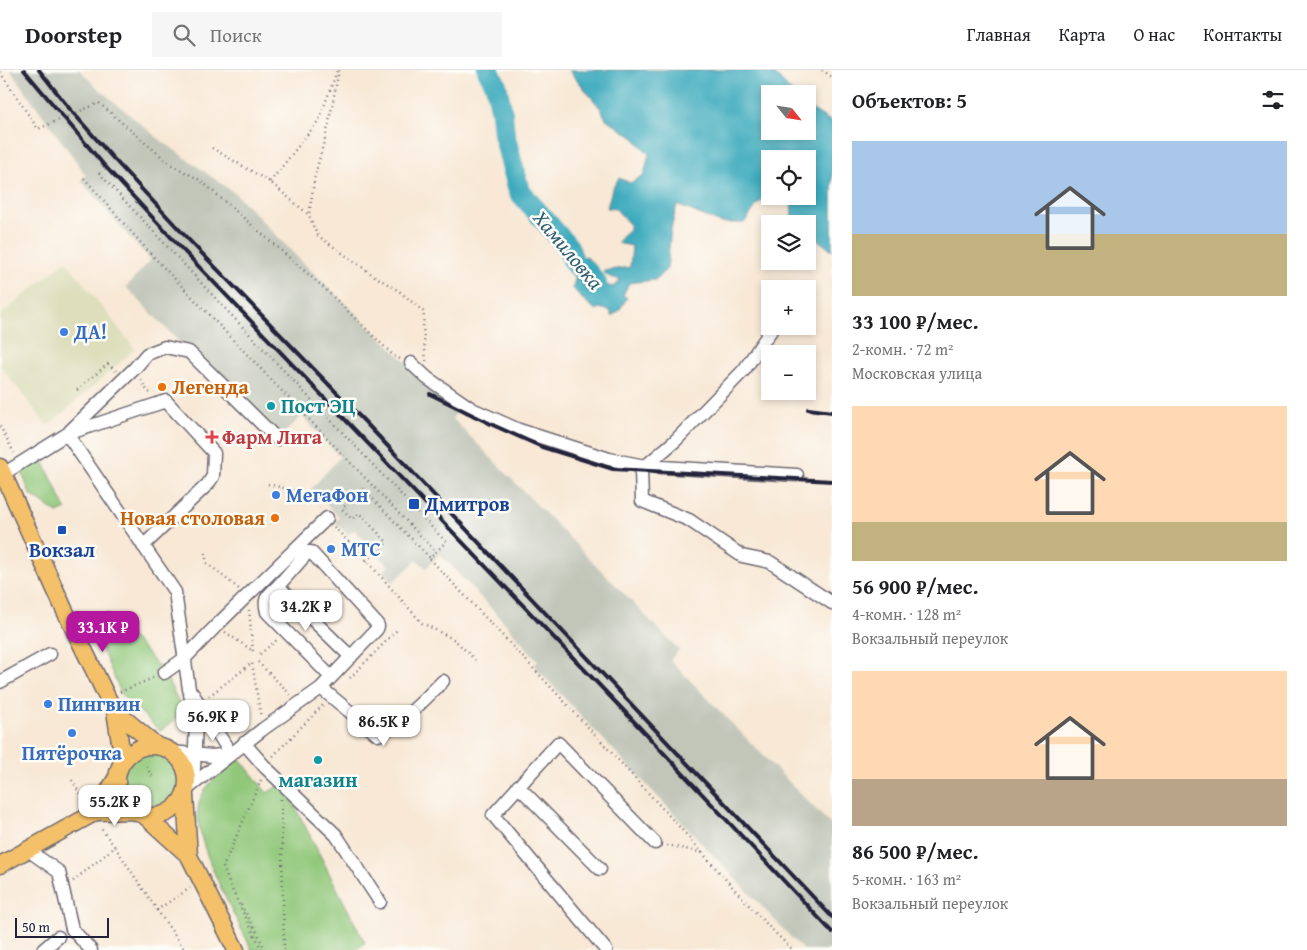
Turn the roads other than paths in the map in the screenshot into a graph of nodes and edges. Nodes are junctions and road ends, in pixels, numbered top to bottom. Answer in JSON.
{"nodes":[{"id":1,"x":768,"y":335,"type":"edge"},
{"id":2,"x":411,"y":363,"type":"road end"},
{"id":3,"x":67,"y":434,"type":"junction"},
{"id":4,"x":277,"y":439,"type":"dead end"},
{"id":5,"x":645,"y":466,"type":"junction"},
{"id":6,"x":1,"y":472,"type":"edge"},
{"id":7,"x":797,"y":475,"type":"dead end"},
{"id":8,"x":327,"y":518,"type":"road end"},
{"id":9,"x":144,"y":546,"type":"junction"},
{"id":10,"x":278,"y":586,"type":"junction"},
{"id":11,"x":832,"y":603,"type":"edge"},
{"id":12,"x":50,"y":654,"type":"dead end"},
{"id":13,"x":351,"y":657,"type":"junction"},
{"id":14,"x":185,"y":658,"type":"junction"},
{"id":15,"x":164,"y":673,"type":"road end"},
{"id":16,"x":331,"y":677,"type":"junction"},
{"id":17,"x":4,"y":679,"type":"edge"},
{"id":18,"x":443,"y":681,"type":"dead end"},
{"id":19,"x":321,"y":688,"type":"junction"},
{"id":20,"x":189,"y":689,"type":"junction"},
{"id":21,"x":115,"y":711,"type":"junction"},
{"id":22,"x":244,"y":743,"type":"junction"},
{"id":23,"x":164,"y":749,"type":"junction"},
{"id":24,"x":195,"y":754,"type":"junction"},
{"id":25,"x":231,"y":754,"type":"junction"},
{"id":26,"x":123,"y":761,"type":"junction"},
{"id":27,"x":117,"y":778,"type":"junction"},
{"id":28,"x":518,"y":786,"type":"junction"},
{"id":29,"x":186,"y":792,"type":"junction"},
{"id":30,"x":140,"y":814,"type":"junction"},
{"id":31,"x":98,"y":819,"type":"junction"},
{"id":32,"x":655,"y":843,"type":"road end"},
{"id":33,"x":28,"y":850,"type":"junction"},
{"id":34,"x":189,"y":856,"type":"junction"},
{"id":35,"x":0,"y":865,"type":"edge"},
{"id":36,"x":600,"y":869,"type":"dead end"},
{"id":37,"x":380,"y":902,"type":"dead end"},
{"id":38,"x":58,"y":938,"type":"dead end"},
{"id":39,"x":43,"y":950,"type":"edge"},
{"id":40,"x":91,"y":950,"type":"edge"},
{"id":41,"x":236,"y":950,"type":"edge"},
{"id":42,"x":606,"y":950,"type":"edge"}],
"edges":[{"from":1,"to":5,"type":"street"},
{"from":2,"to":5,"type":"street"},
{"from":3,"to":4,"type":"street"},
{"from":3,"to":6,"type":"street"},
{"from":3,"to":9,"type":"street"},
{"from":3,"to":9,"type":"street"},
{"from":5,"to":7,"type":"street"},
{"from":5,"to":11,"type":"street"},
{"from":6,"to":21,"type":"main road"},
{"from":8,"to":14,"type":"street"},
{"from":9,"to":14,"type":"street"},
{"from":10,"to":13,"type":"street"},
{"from":10,"to":13,"type":"street"},
{"from":10,"to":16,"type":"street"},
{"from":12,"to":17,"type":"street"},
{"from":13,"to":16,"type":"street"},
{"from":14,"to":15,"type":"street"},
{"from":14,"to":20,"type":"street"},
{"from":16,"to":19,"type":"street"},
{"from":18,"to":19,"type":"street"},
{"from":19,"to":22,"type":"street"},
{"from":20,"to":24,"type":"street"},
{"from":20,"to":25,"type":"street"},
{"from":21,"to":23,"type":"main road"},
{"from":21,"to":26,"type":"main road"},
{"from":22,"to":25,"type":"street"},
{"from":22,"to":37,"type":"street"},
{"from":23,"to":24,"type":"street"},
{"from":23,"to":26,"type":"main road"},
{"from":23,"to":29,"type":"main road"},
{"from":24,"to":25,"type":"street"},
{"from":24,"to":29,"type":"street"},
{"from":25,"to":29,"type":"street"},
{"from":26,"to":27,"type":"main road"},
{"from":27,"to":30,"type":"main road"},
{"from":27,"to":31,"type":"main road"},
{"from":28,"to":32,"type":"street"},
{"from":28,"to":36,"type":"street"},
{"from":28,"to":42,"type":"street"},
{"from":29,"to":30,"type":"main road"},
{"from":29,"to":34,"type":"main road"},
{"from":30,"to":31,"type":"main road"},
{"from":30,"to":34,"type":"main road"},
{"from":31,"to":33,"type":"main road"},
{"from":33,"to":35,"type":"main road"},
{"from":33,"to":40,"type":"street"},
{"from":34,"to":41,"type":"main road"},
{"from":38,"to":39,"type":"street"}]}
